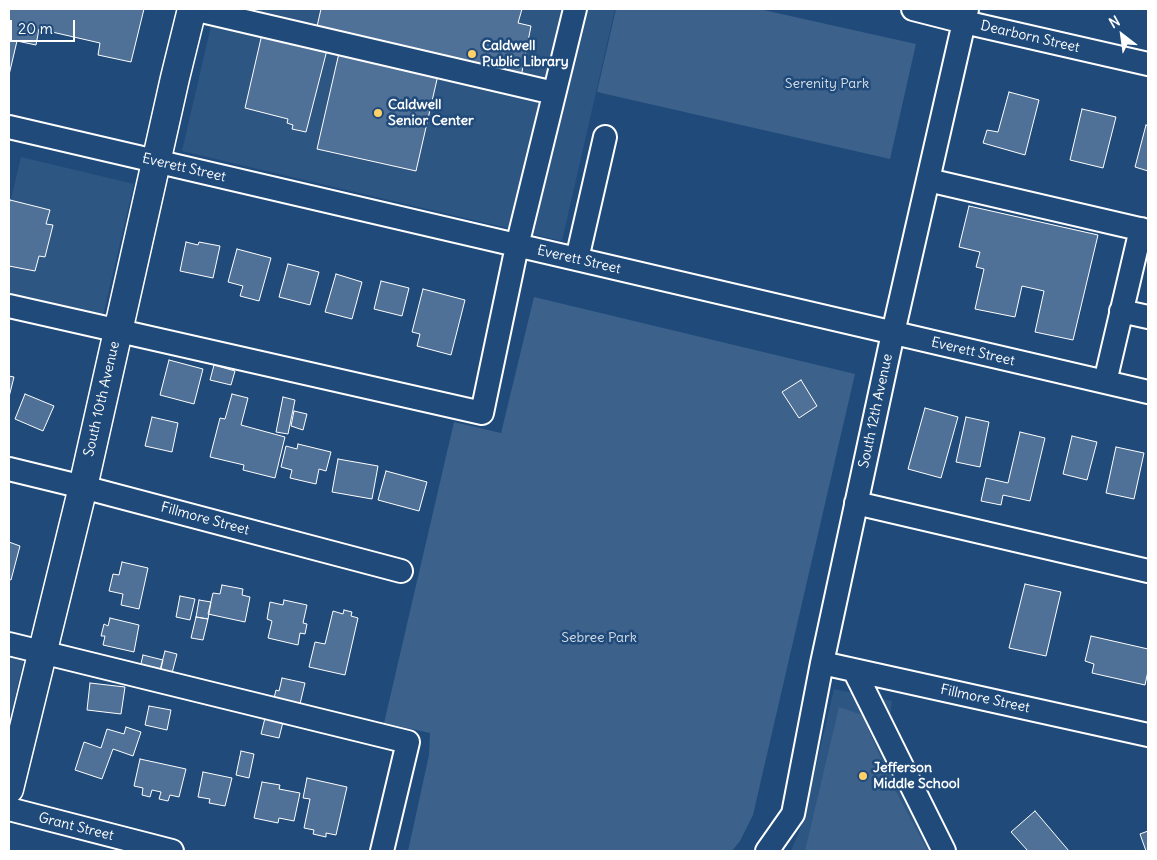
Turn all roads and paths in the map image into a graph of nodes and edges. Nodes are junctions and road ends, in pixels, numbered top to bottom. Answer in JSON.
{"nodes":[{"id":1,"x":193,"y":9,"type":"edge"},
{"id":2,"x":575,"y":9,"type":"edge"},
{"id":3,"x":913,"y":9,"type":"edge"},
{"id":4,"x":965,"y":15,"type":"edge"},
{"id":5,"x":276,"y":18,"type":"edge"},
{"id":6,"x":1148,"y":64,"type":"edge"},
{"id":7,"x":554,"y":93,"type":"junction"},
{"id":8,"x":9,"y":128,"type":"edge"},
{"id":9,"x":605,"y":137,"type":"dead end"},
{"id":10,"x":156,"y":162,"type":"junction"},
{"id":11,"x":928,"y":180,"type":"junction"},
{"id":12,"x":1144,"y":230,"type":"edge"},
{"id":13,"x":517,"y":246,"type":"junction"},
{"id":14,"x":577,"y":259,"type":"junction"},
{"id":15,"x":9,"y":306,"type":"edge"},
{"id":16,"x":1121,"y":311,"type":"junction"},
{"id":17,"x":1148,"y":317,"type":"edge"},
{"id":18,"x":118,"y":331,"type":"junction"},
{"id":19,"x":893,"y":333,"type":"junction"},
{"id":20,"x":1105,"y":382,"type":"junction"},
{"id":21,"x":1148,"y":392,"type":"edge"},
{"id":22,"x":9,"y":469,"type":"edge"},
{"id":23,"x":83,"y":487,"type":"junction"},
{"id":24,"x":856,"y":503,"type":"junction"},
{"id":25,"x":1148,"y":570,"type":"edge"},
{"id":26,"x":401,"y":571,"type":"dead end"},
{"id":27,"x":9,"y":644,"type":"edge"},
{"id":28,"x":43,"y":652,"type":"junction"},
{"id":29,"x":822,"y":663,"type":"junction"},
{"id":30,"x":854,"y":670,"type":"junction"},
{"id":31,"x":1148,"y":735,"type":"edge"},
{"id":32,"x":9,"y":789,"type":"edge"},
{"id":33,"x":9,"y":809,"type":"edge"},
{"id":34,"x":172,"y":851,"type":"edge"},
{"id":35,"x":382,"y":851,"type":"edge"},
{"id":36,"x":767,"y":851,"type":"edge"},
{"id":37,"x":944,"y":851,"type":"edge"}],
"edges":[{"from":1,"to":5,"type":"street"},
{"from":1,"to":10,"type":"main road","name":"South 10th Avenue"},
{"from":2,"to":7,"type":"street"},
{"from":3,"to":4,"type":"street","name":"Dearborn Street"},
{"from":4,"to":6,"type":"street","name":"Dearborn Street"},
{"from":4,"to":11,"type":"street","name":"South 12th Avenue"},
{"from":5,"to":7,"type":"street"},
{"from":7,"to":13,"type":"street"},
{"from":8,"to":10,"type":"street","name":"Everett Street"},
{"from":9,"to":14,"type":"street"},
{"from":10,"to":13,"type":"street","name":"Everett Street"},
{"from":10,"to":18,"type":"main road","name":"South 10th Avenue"},
{"from":11,"to":12,"type":"street"},
{"from":11,"to":19,"type":"street","name":"South 12th Avenue"},
{"from":12,"to":16,"type":"street"},
{"from":13,"to":14,"type":"street","name":"Everett Street"},
{"from":13,"to":18,"type":"street"},
{"from":14,"to":19,"type":"street","name":"Everett Street"},
{"from":15,"to":18,"type":"street"},
{"from":16,"to":17,"type":"street"},
{"from":16,"to":20,"type":"street"},
{"from":18,"to":23,"type":"main road","name":"South 10th Avenue"},
{"from":19,"to":20,"type":"street","name":"Everett Street"},
{"from":19,"to":24,"type":"street","name":"South 12th Avenue"},
{"from":20,"to":21,"type":"street","name":"Everett Street"},
{"from":22,"to":23,"type":"street","name":"Fillmore Street"},
{"from":23,"to":26,"type":"street","name":"Fillmore Street"},
{"from":23,"to":28,"type":"main road","name":"South 10th Avenue"},
{"from":24,"to":25,"type":"street"},
{"from":24,"to":29,"type":"street","name":"South 12th Avenue"},
{"from":27,"to":28,"type":"street"},
{"from":28,"to":32,"type":"main road","name":"South 10th Avenue"},
{"from":28,"to":35,"type":"street"},
{"from":29,"to":30,"type":"street","name":"Fillmore Street"},
{"from":29,"to":36,"type":"street","name":"South 12th Avenue"},
{"from":30,"to":31,"type":"street","name":"Fillmore Street"},
{"from":30,"to":37,"type":"street"},
{"from":33,"to":34,"type":"street","name":"Grant Street"}]}
